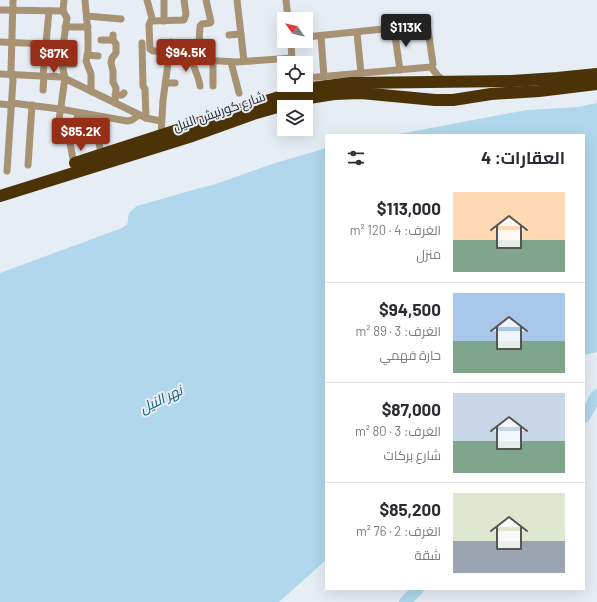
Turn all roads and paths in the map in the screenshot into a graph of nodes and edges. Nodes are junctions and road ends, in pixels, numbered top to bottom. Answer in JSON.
{"nodes":[{"id":1,"x":13,"y":0,"type":"edge"},
{"id":2,"x":64,"y":0,"type":"edge"},
{"id":3,"x":85,"y":0,"type":"edge"},
{"id":4,"x":147,"y":0,"type":"edge"},
{"id":5,"x":164,"y":0,"type":"edge"},
{"id":6,"x":184,"y":0,"type":"edge"},
{"id":7,"x":206,"y":0,"type":"edge"},
{"id":8,"x":237,"y":0,"type":"edge"},
{"id":9,"x":286,"y":0,"type":"edge"},
{"id":10,"x":0,"y":10,"type":"edge"},
{"id":11,"x":13,"y":10,"type":"junction"},
{"id":12,"x":49,"y":11,"type":"junction"},
{"id":13,"x":63,"y":11,"type":"junction"},
{"id":14,"x":287,"y":12,"type":"edge"},
{"id":15,"x":87,"y":16,"type":"junction"},
{"id":16,"x":121,"y":19,"type":"dead end"},
{"id":17,"x":151,"y":21,"type":"junction"},
{"id":18,"x":164,"y":21,"type":"junction"},
{"id":19,"x":65,"y":27,"type":"junction"},
{"id":20,"x":88,"y":27,"type":"junction"},
{"id":21,"x":394,"y":29,"type":"junction"},
{"id":22,"x":357,"y":33,"type":"junction"},
{"id":23,"x":241,"y":34,"type":"junction"},
{"id":24,"x":229,"y":35,"type":"dead end"},
{"id":25,"x":321,"y":36,"type":"junction"},
{"id":26,"x":313,"y":37,"type":"edge"},
{"id":27,"x":101,"y":40,"type":"dead end"},
{"id":28,"x":0,"y":42,"type":"edge"},
{"id":29,"x":12,"y":42,"type":"junction"},
{"id":30,"x":171,"y":42,"type":"dead end"},
{"id":31,"x":142,"y":43,"type":"dead end"},
{"id":32,"x":46,"y":44,"type":"junction"},
{"id":33,"x":87,"y":55,"type":"junction"},
{"id":34,"x":169,"y":55,"type":"junction"},
{"id":35,"x":98,"y":56,"type":"dead end"},
{"id":36,"x":196,"y":60,"type":"junction"},
{"id":37,"x":277,"y":60,"type":"edge"},
{"id":38,"x":213,"y":61,"type":"junction"},
{"id":39,"x":244,"y":61,"type":"junction"},
{"id":40,"x":231,"y":62,"type":"junction"},
{"id":41,"x":62,"y":64,"type":"junction"},
{"id":42,"x":74,"y":64,"type":"dead end"},
{"id":43,"x":431,"y":67,"type":"junction"},
{"id":44,"x":400,"y":70,"type":"junction"},
{"id":45,"x":361,"y":73,"type":"junction"},
{"id":46,"x":0,"y":74,"type":"edge"},
{"id":47,"x":11,"y":74,"type":"junction"},
{"id":48,"x":597,"y":74,"type":"edge"},
{"id":49,"x":44,"y":76,"type":"junction"},
{"id":50,"x":324,"y":77,"type":"junction"},
{"id":51,"x":65,"y":78,"type":"junction"},
{"id":52,"x":313,"y":78,"type":"edge"},
{"id":53,"x":446,"y":82,"type":"junction"},
{"id":54,"x":166,"y":83,"type":"junction"},
{"id":55,"x":175,"y":83,"type":"dead end"},
{"id":56,"x":597,"y":84,"type":"edge"},
{"id":57,"x":200,"y":86,"type":"dead end"},
{"id":58,"x":213,"y":86,"type":"dead end"},
{"id":59,"x":313,"y":86,"type":"edge"},
{"id":60,"x":43,"y":90,"type":"dead end"},
{"id":61,"x":91,"y":91,"type":"junction"},
{"id":62,"x":283,"y":92,"type":"edge"},
{"id":63,"x":124,"y":93,"type":"dead end"},
{"id":64,"x":239,"y":93,"type":"dead end"},
{"id":65,"x":115,"y":99,"type":"junction"},
{"id":66,"x":461,"y":99,"type":"junction"},
{"id":67,"x":435,"y":100,"type":"junction"},
{"id":68,"x":0,"y":104,"type":"edge"},
{"id":69,"x":12,"y":104,"type":"junction"},
{"id":70,"x":32,"y":105,"type":"junction"},
{"id":71,"x":60,"y":109,"type":"junction"},
{"id":72,"x":143,"y":117,"type":"junction"},
{"id":73,"x":96,"y":120,"type":"junction"},
{"id":74,"x":161,"y":121,"type":"junction"},
{"id":75,"x":76,"y":128,"type":"dead end"},
{"id":76,"x":57,"y":134,"type":"dead end"},
{"id":77,"x":161,"y":136,"type":"junction"},
{"id":78,"x":70,"y":143,"type":"dead end"},
{"id":79,"x":0,"y":152,"type":"edge"},
{"id":80,"x":9,"y":153,"type":"junction"},
{"id":81,"x":101,"y":155,"type":"junction"},
{"id":82,"x":74,"y":164,"type":"junction"},
{"id":83,"x":28,"y":165,"type":"dead end"},
{"id":84,"x":7,"y":171,"type":"dead end"},
{"id":85,"x":0,"y":187,"type":"edge"},
{"id":86,"x":0,"y":196,"type":"edge"}],
"edges":[{"from":1,"to":11,"type":"street"},
{"from":2,"to":13,"type":"street"},
{"from":3,"to":15,"type":"street"},
{"from":4,"to":17,"type":"street"},
{"from":5,"to":18,"type":"street"},
{"from":6,"to":18,"type":"street"},
{"from":7,"to":36,"type":"street"},
{"from":8,"to":23,"type":"street"},
{"from":9,"to":14,"type":"street"},
{"from":10,"to":11,"type":"street"},
{"from":11,"to":12,"type":"street"},
{"from":11,"to":29,"type":"street"},
{"from":12,"to":13,"type":"street"},
{"from":12,"to":32,"type":"street"},
{"from":13,"to":19,"type":"street"},
{"from":15,"to":16,"type":"street"},
{"from":15,"to":20,"type":"street"},
{"from":17,"to":18,"type":"street"},
{"from":17,"to":34,"type":"street"},
{"from":19,"to":20,"type":"street"},
{"from":19,"to":41,"type":"street"},
{"from":20,"to":33,"type":"street"},
{"from":21,"to":22,"type":"street"},
{"from":21,"to":43,"type":"street"},
{"from":21,"to":44,"type":"street"},
{"from":22,"to":25,"type":"street"},
{"from":22,"to":45,"type":"street"},
{"from":23,"to":24,"type":"street"},
{"from":23,"to":39,"type":"street"},
{"from":25,"to":26,"type":"street"},
{"from":25,"to":50,"type":"street"},
{"from":27,"to":65,"type":"street"},
{"from":28,"to":29,"type":"street"},
{"from":29,"to":32,"type":"street"},
{"from":29,"to":47,"type":"street"},
{"from":30,"to":34,"type":"street"},
{"from":31,"to":72,"type":"street"},
{"from":32,"to":49,"type":"street"},
{"from":33,"to":35,"type":"street"},
{"from":33,"to":61,"type":"street"},
{"from":34,"to":36,"type":"street"},
{"from":34,"to":54,"type":"street"},
{"from":36,"to":38,"type":"street"},
{"from":36,"to":57,"type":"street"},
{"from":37,"to":39,"type":"street"},
{"from":38,"to":40,"type":"street"},
{"from":38,"to":58,"type":"street"},
{"from":39,"to":40,"type":"street"},
{"from":40,"to":64,"type":"street"},
{"from":41,"to":42,"type":"street"},
{"from":41,"to":51,"type":"street"},
{"from":43,"to":44,"type":"street"},
{"from":43,"to":53,"type":"street"},
{"from":44,"to":45,"type":"street"},
{"from":45,"to":50,"type":"street"},
{"from":46,"to":47,"type":"street"},
{"from":47,"to":49,"type":"street"},
{"from":47,"to":69,"type":"street"},
{"from":48,"to":53,"type":"highway","name":"شارع كورنيش النيل"},
{"from":49,"to":51,"type":"street"},
{"from":49,"to":60,"type":"street"},
{"from":50,"to":52,"type":"street"},
{"from":51,"to":61,"type":"street"},
{"from":51,"to":71,"type":"street"},
{"from":53,"to":59,"type":"highway","name":"شارع كورنيش النيل"},
{"from":53,"to":66,"type":"highway"},
{"from":53,"to":67,"type":"highway"},
{"from":54,"to":55,"type":"street"},
{"from":54,"to":74,"type":"street"},
{"from":56,"to":66,"type":"highway","name":"شارع كورنيش النيل"},
{"from":61,"to":65,"type":"street"},
{"from":62,"to":77,"type":"highway","name":"شارع كورنيش النيل"},
{"from":63,"to":65,"type":"street"},
{"from":65,"to":72,"type":"street"},
{"from":66,"to":67,"type":"highway","name":"شارع كورنيش النيل"},
{"from":67,"to":86,"type":"highway","name":"شارع كورنيش النيل"},
{"from":68,"to":69,"type":"street"},
{"from":69,"to":70,"type":"street"},
{"from":69,"to":80,"type":"street"},
{"from":70,"to":71,"type":"street"},
{"from":70,"to":83,"type":"street"},
{"from":71,"to":73,"type":"street"},
{"from":71,"to":76,"type":"street"},
{"from":72,"to":73,"type":"street"},
{"from":72,"to":74,"type":"street"},
{"from":73,"to":75,"type":"street"},
{"from":73,"to":81,"type":"street"},
{"from":74,"to":77,"type":"street"},
{"from":77,"to":81,"type":"highway","name":"شارع كورنيش النيل"},
{"from":78,"to":82,"type":"street"},
{"from":79,"to":80,"type":"street"},
{"from":80,"to":84,"type":"street"},
{"from":81,"to":82,"type":"highway","name":"شارع كورنيش النيل"},
{"from":82,"to":85,"type":"highway","name":"شارع كورنيش النيل"}]}
